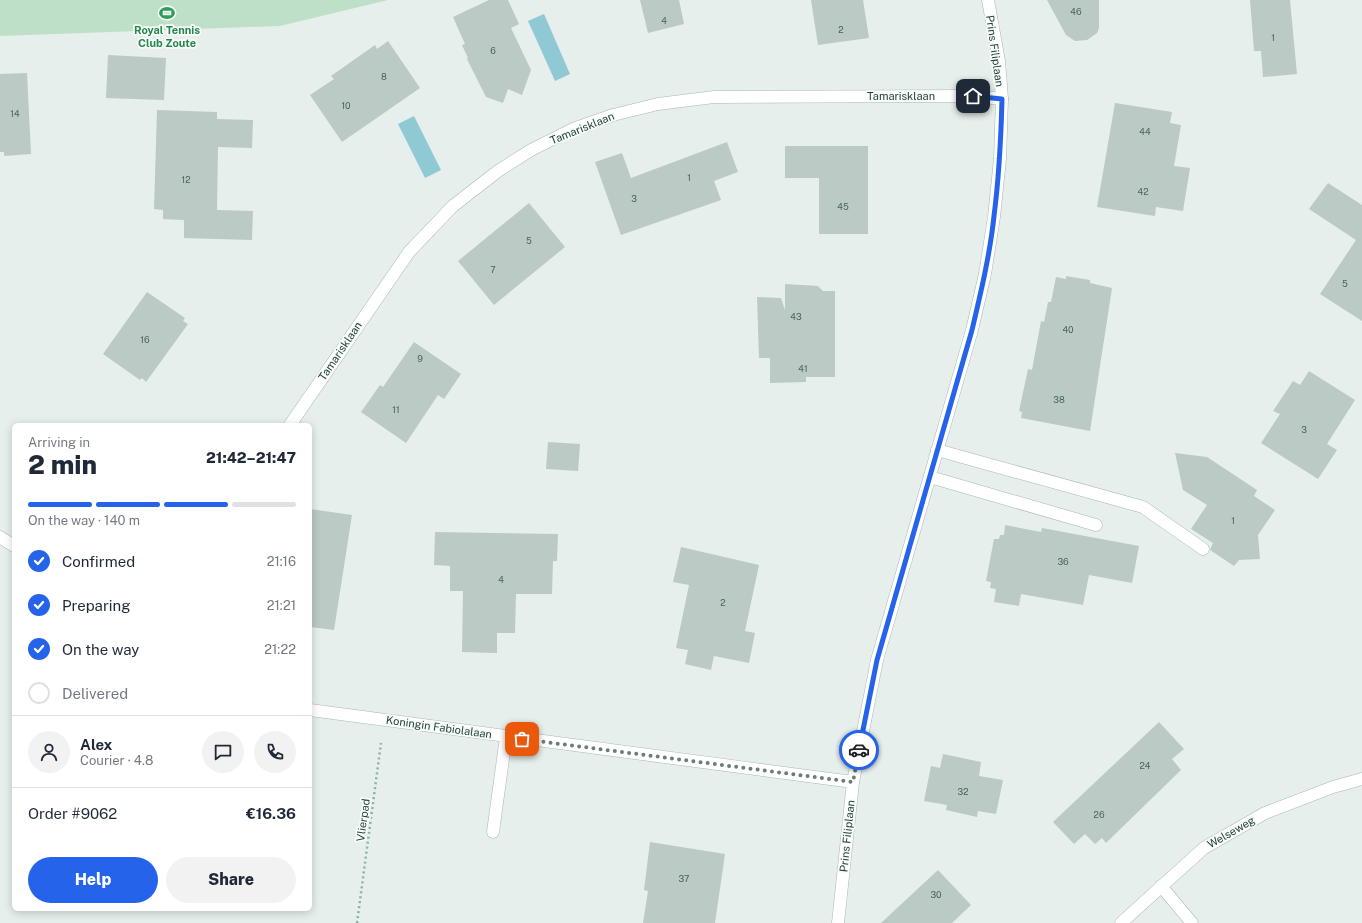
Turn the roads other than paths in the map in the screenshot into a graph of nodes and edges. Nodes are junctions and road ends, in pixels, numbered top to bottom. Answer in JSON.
{"nodes":[{"id":1,"x":988,"y":0,"type":"edge"},
{"id":2,"x":1002,"y":99,"type":"junction"},
{"id":3,"x":291,"y":423,"type":"edge"},
{"id":4,"x":937,"y":450,"type":"junction"},
{"id":5,"x":930,"y":477,"type":"junction"},
{"id":6,"x":1096,"y":525,"type":"dead end"},
{"id":7,"x":0,"y":536,"type":"edge"},
{"id":8,"x":12,"y":545,"type":"edge"},
{"id":9,"x":1203,"y":549,"type":"dead end"},
{"id":10,"x":312,"y":710,"type":"edge"},
{"id":11,"x":506,"y":737,"type":"junction"},
{"id":12,"x":1362,"y":779,"type":"edge"},
{"id":13,"x":853,"y":782,"type":"junction"},
{"id":14,"x":493,"y":832,"type":"dead end"},
{"id":15,"x":1161,"y":886,"type":"junction"},
{"id":16,"x":838,"y":923,"type":"edge"},
{"id":17,"x":1121,"y":923,"type":"edge"},
{"id":18,"x":1192,"y":923,"type":"edge"}],
"edges":[{"from":1,"to":2,"type":"street","name":"Prins Filiplaan"},
{"from":2,"to":3,"type":"street","name":"Tamarisklaan"},
{"from":2,"to":4,"type":"street","name":"Prins Filiplaan"},
{"from":4,"to":5,"type":"street","name":"Prins Filiplaan"},
{"from":4,"to":9,"type":"street"},
{"from":5,"to":6,"type":"street"},
{"from":5,"to":13,"type":"street","name":"Prins Filiplaan"},
{"from":7,"to":8,"type":"street"},
{"from":10,"to":11,"type":"street","name":"Koningin Fabiolalaan"},
{"from":11,"to":13,"type":"street","name":"Koningin Fabiolalaan"},
{"from":11,"to":14,"type":"street"},
{"from":12,"to":15,"type":"street","name":"Welseweg"},
{"from":13,"to":16,"type":"street","name":"Prins Filiplaan"},
{"from":15,"to":17,"type":"street","name":"Welseweg"},
{"from":15,"to":18,"type":"street"}]}
